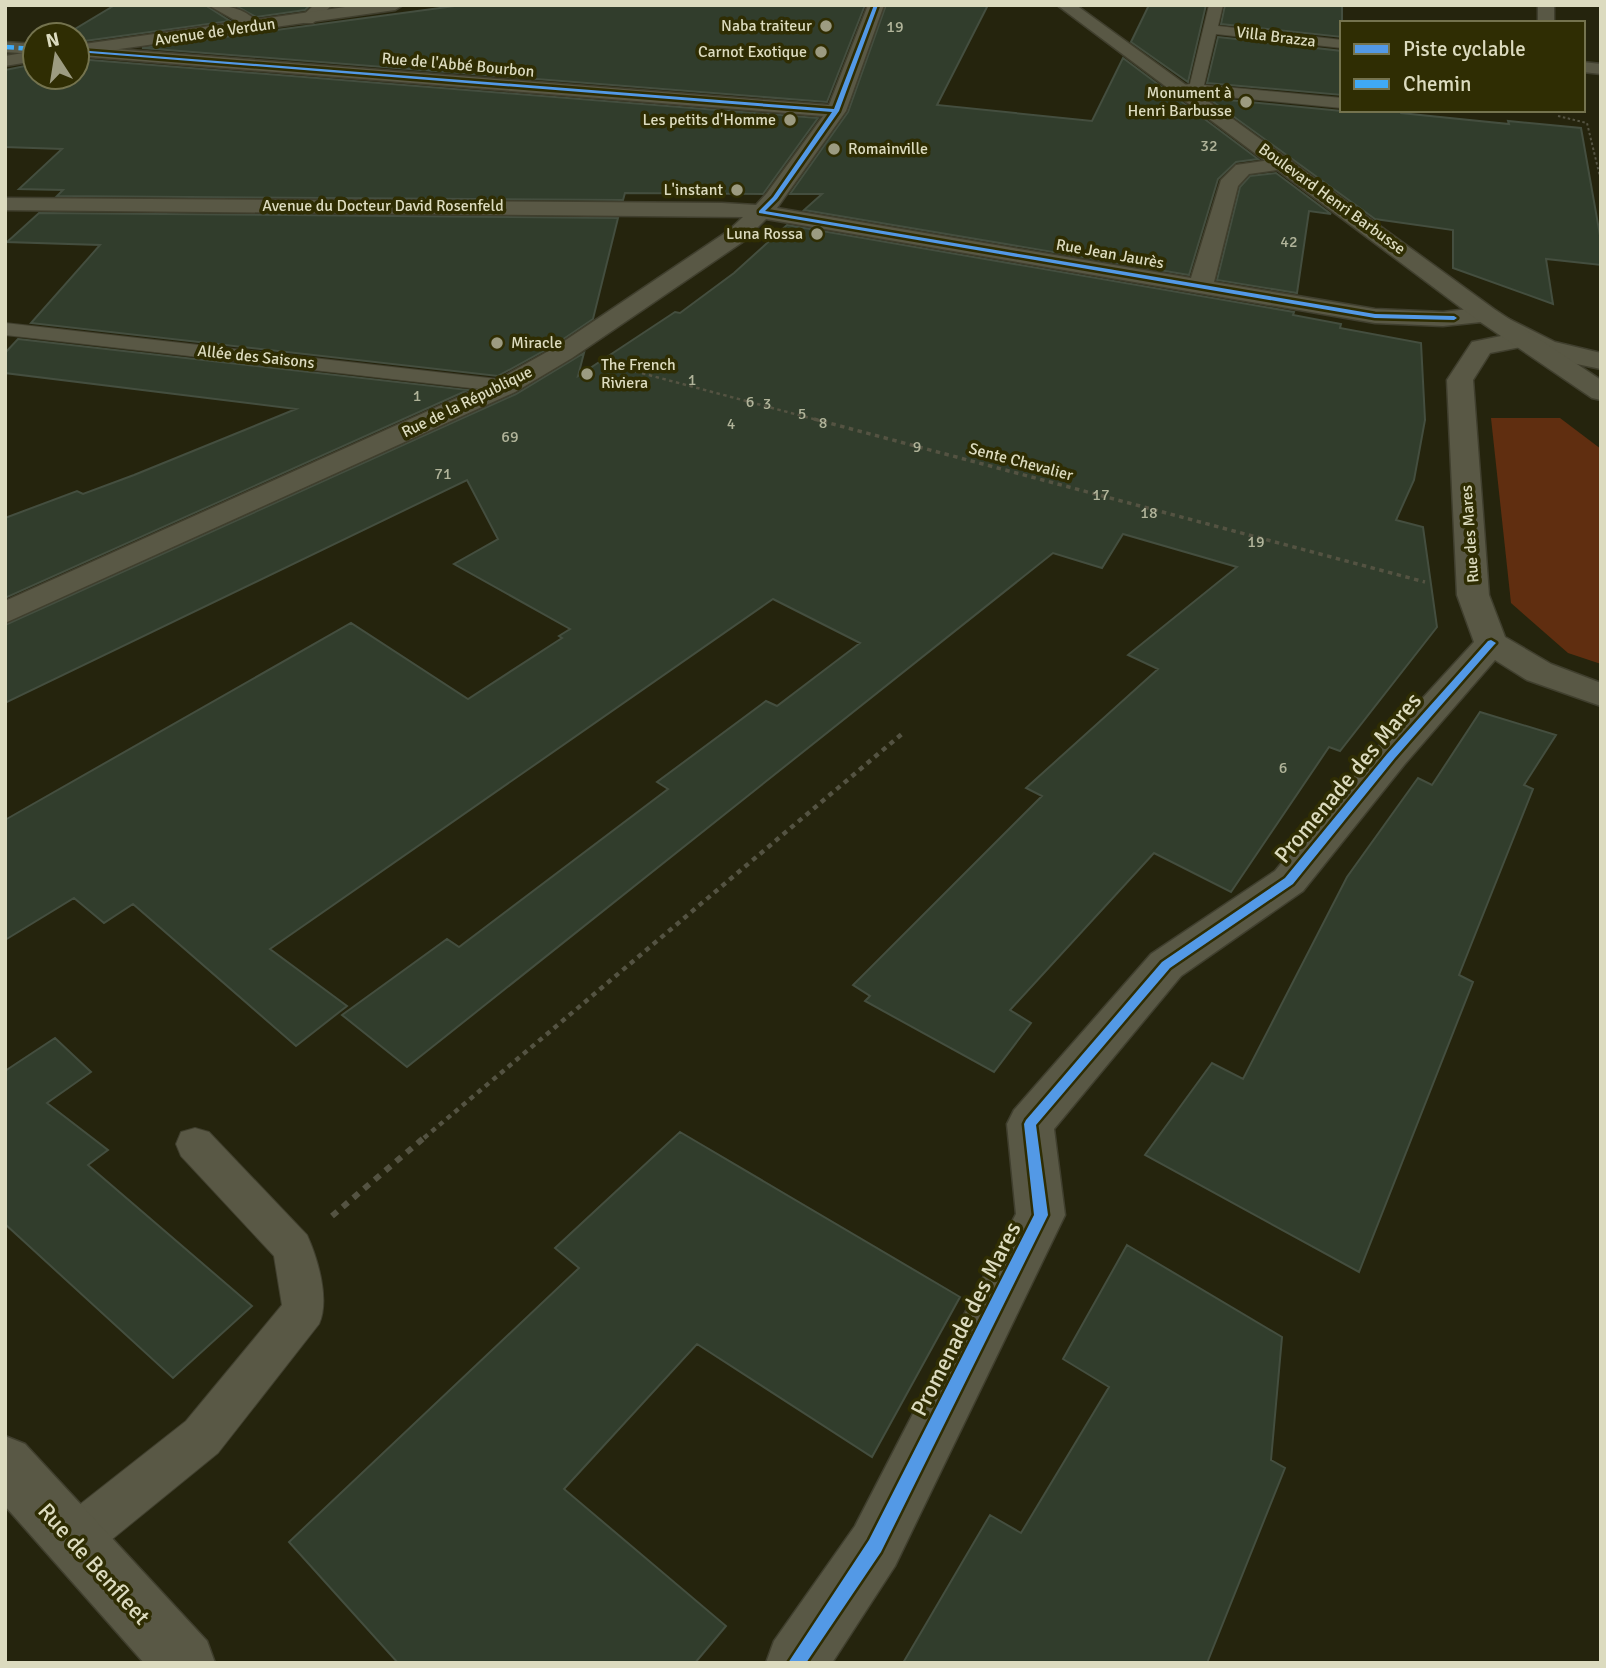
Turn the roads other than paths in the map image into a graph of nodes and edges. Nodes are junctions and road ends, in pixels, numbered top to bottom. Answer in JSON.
{"nodes":[{"id":1,"x":216,"y":5,"type":"edge"},
{"id":2,"x":324,"y":5,"type":"edge"},
{"id":3,"x":395,"y":5,"type":"edge"},
{"id":4,"x":876,"y":5,"type":"edge"},
{"id":5,"x":1065,"y":5,"type":"edge"},
{"id":6,"x":1216,"y":5,"type":"edge"},
{"id":7,"x":307,"y":19,"type":"junction"},
{"id":8,"x":253,"y":27,"type":"junction"},
{"id":9,"x":1210,"y":29,"type":"junction"},
{"id":10,"x":1340,"y":44,"type":"edge"},
{"id":11,"x":91,"y":48,"type":"edge"},
{"id":12,"x":91,"y":51,"type":"edge"},
{"id":13,"x":1188,"y":89,"type":"junction"},
{"id":14,"x":1340,"y":103,"type":"edge"},
{"id":15,"x":836,"y":111,"type":"junction"},
{"id":16,"x":1284,"y":164,"type":"junction"},
{"id":17,"x":5,"y":204,"type":"edge"},
{"id":18,"x":761,"y":212,"type":"junction"},
{"id":19,"x":1201,"y":286,"type":"junction"},
{"id":20,"x":1485,"y":314,"type":"junction"},
{"id":21,"x":5,"y":329,"type":"edge"},
{"id":22,"x":1522,"y":340,"type":"junction"},
{"id":23,"x":1601,"y":361,"type":"edge"},
{"id":24,"x":506,"y":386,"type":"junction"},
{"id":25,"x":1601,"y":392,"type":"edge"},
{"id":26,"x":5,"y":613,"type":"edge"},
{"id":27,"x":1491,"y":643,"type":"junction"},
{"id":28,"x":1601,"y":695,"type":"edge"},
{"id":29,"x":195,"y":1144,"type":"dead end"},
{"id":30,"x":5,"y":1464,"type":"edge"},
{"id":31,"x":72,"y":1541,"type":"junction"},
{"id":32,"x":185,"y":1663,"type":"edge"},
{"id":33,"x":796,"y":1663,"type":"edge"}],
"edges":[{"from":1,"to":8,"type":"street"},
{"from":2,"to":7,"type":"street"},
{"from":3,"to":7,"type":"street","name":"Avenue de Verdun"},
{"from":4,"to":15,"type":"street","name":"Rue de la République"},
{"from":5,"to":13,"type":"street","name":"Boulevard Henri Barbusse"},
{"from":6,"to":9,"type":"lane","name":"Villa Brazza"},
{"from":7,"to":8,"type":"street","name":"Avenue de Verdun"},
{"from":8,"to":11,"type":"street","name":"Avenue de Verdun"},
{"from":9,"to":10,"type":"lane","name":"Villa Brazza"},
{"from":9,"to":13,"type":"lane","name":"Villa Brazza"},
{"from":12,"to":15,"type":"street","name":"Rue de l'Abbé Bourbon"},
{"from":13,"to":14,"type":"lane"},
{"from":13,"to":16,"type":"street","name":"Boulevard Henri Barbusse"},
{"from":15,"to":18,"type":"street","name":"Rue de la République"},
{"from":16,"to":19,"type":"street"},
{"from":16,"to":20,"type":"street","name":"Boulevard Henri Barbusse"},
{"from":17,"to":18,"type":"street","name":"Avenue du Docteur David Rosenfeld"},
{"from":18,"to":19,"type":"street","name":"Rue Jean Jaurès"},
{"from":18,"to":24,"type":"street","name":"Rue de la République"},
{"from":19,"to":20,"type":"street","name":"Rue Jean Jaurès"},
{"from":20,"to":22,"type":"street","name":"Boulevard Henri Barbusse"},
{"from":20,"to":23,"type":"street"},
{"from":21,"to":24,"type":"lane","name":"Allée des Saisons"},
{"from":22,"to":25,"type":"street","name":"Boulevard Henri Barbusse"},
{"from":22,"to":27,"type":"street","name":"Rue des Mares"},
{"from":24,"to":26,"type":"street","name":"Rue de la République"},
{"from":27,"to":28,"type":"street"},
{"from":27,"to":33,"type":"street","name":"Promenade des Mares"},
{"from":29,"to":31,"type":"lane"},
{"from":30,"to":31,"type":"street","name":"Rue de Benfleet"},
{"from":31,"to":32,"type":"street","name":"Rue de Benfleet"}]}
